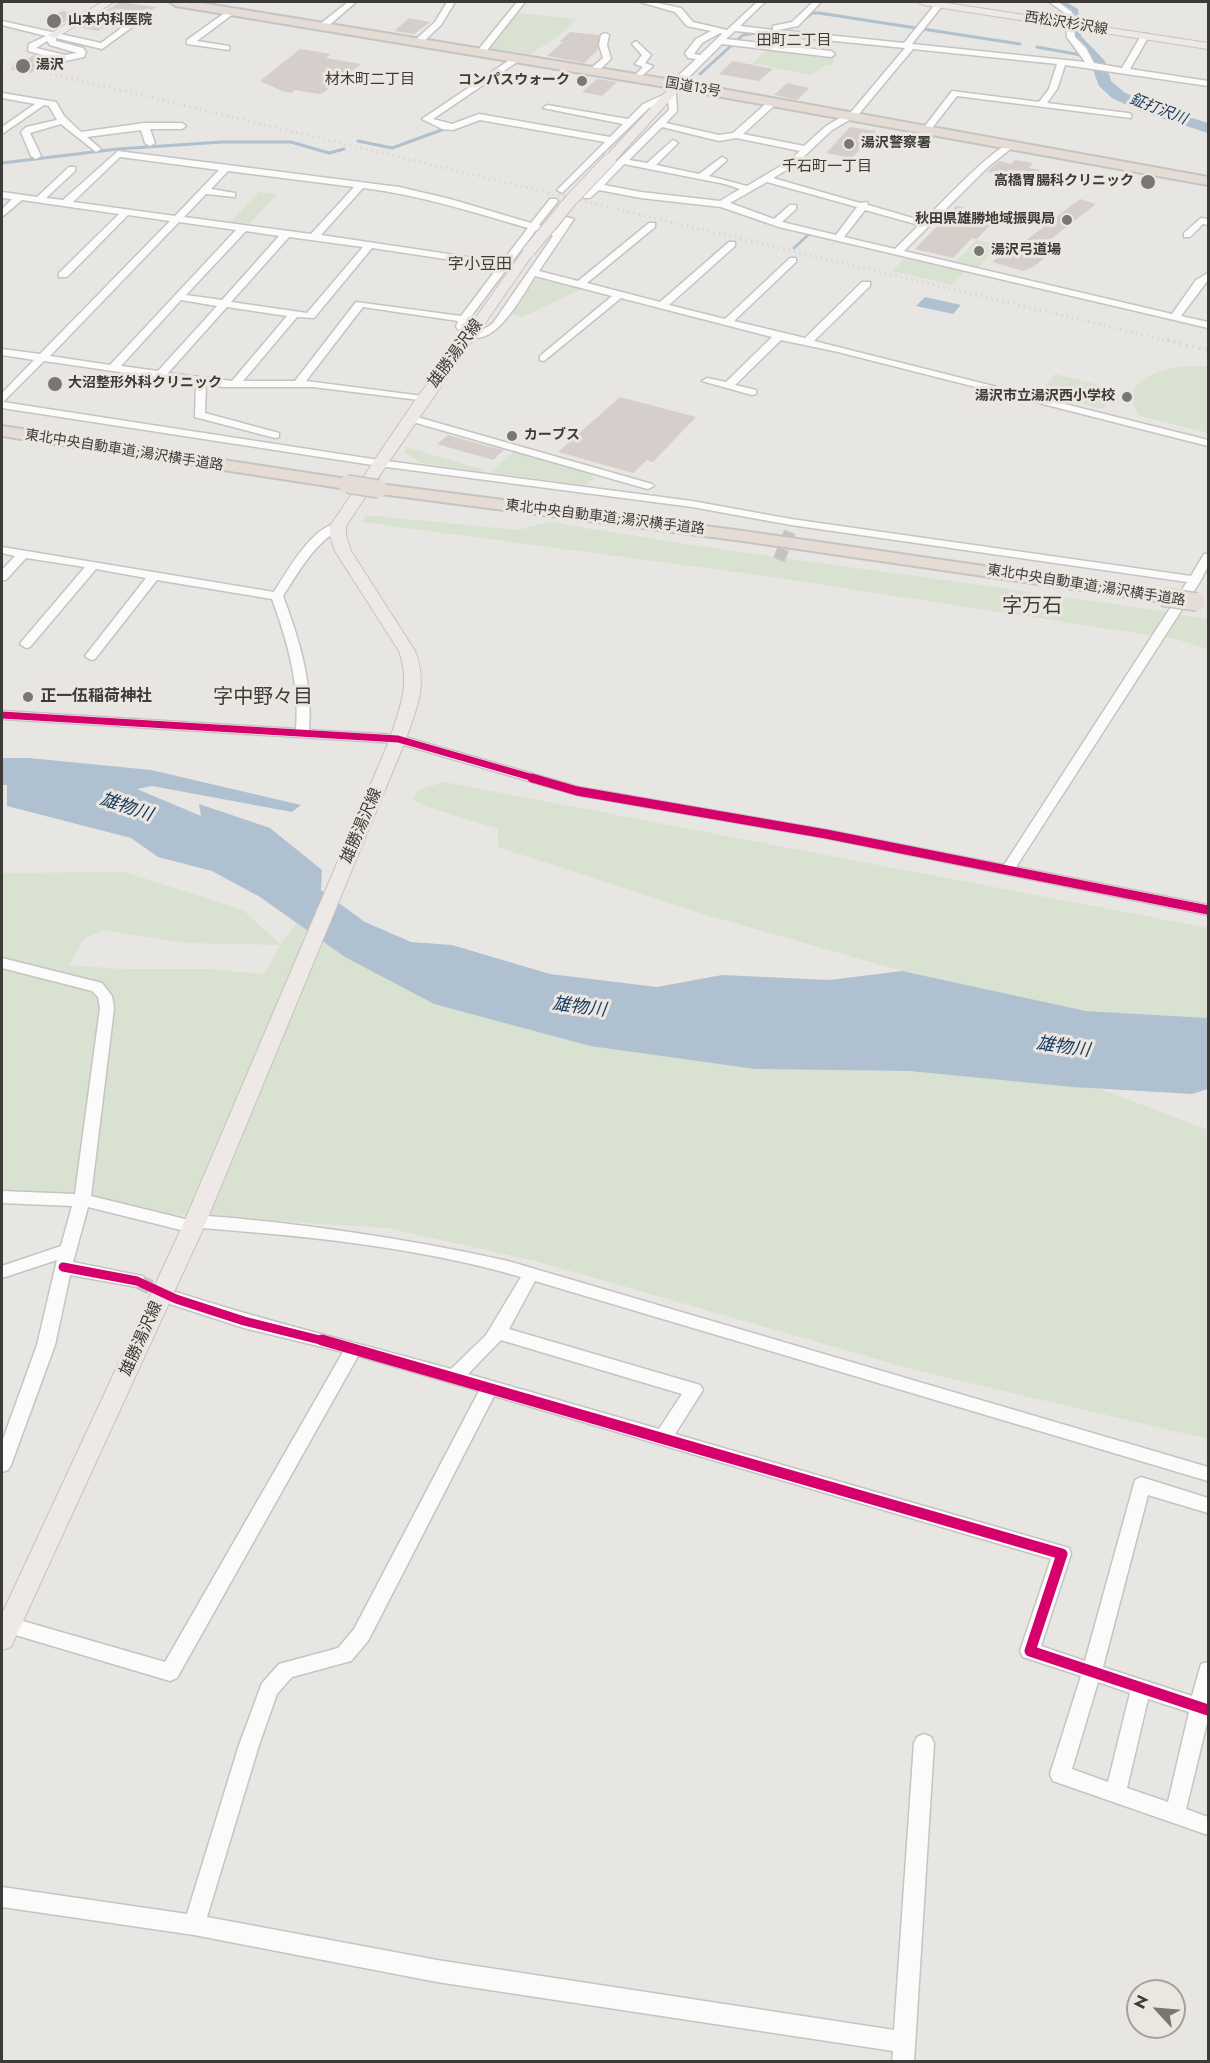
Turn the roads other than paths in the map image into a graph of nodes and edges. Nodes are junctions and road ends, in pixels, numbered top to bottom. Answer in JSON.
{"nodes":[{"id":1,"x":108,"y":2,"type":"edge"},
{"id":2,"x":176,"y":2,"type":"edge"},
{"id":3,"x":352,"y":2,"type":"edge"},
{"id":4,"x":451,"y":2,"type":"edge"},
{"id":5,"x":521,"y":2,"type":"edge"},
{"id":6,"x":644,"y":2,"type":"edge"},
{"id":7,"x":761,"y":2,"type":"edge"},
{"id":8,"x":817,"y":2,"type":"edge"},
{"id":9,"x":923,"y":2,"type":"edge"},
{"id":10,"x":1053,"y":2,"type":"edge"},
{"id":11,"x":199,"y":3,"type":"edge"},
{"id":12,"x":940,"y":3,"type":"edge"},
{"id":13,"x":233,"y":11,"type":"junction"},
{"id":14,"x":2,"y":23,"type":"edge"},
{"id":15,"x":131,"y":25,"type":"dead end"},
{"id":16,"x":1074,"y":25,"type":"junction"},
{"id":17,"x":323,"y":26,"type":"junction"},
{"id":18,"x":764,"y":30,"type":"junction"},
{"id":19,"x":726,"y":31,"type":"junction"},
{"id":20,"x":53,"y":35,"type":"junction"},
{"id":21,"x":605,"y":35,"type":"dead end"},
{"id":22,"x":1145,"y":36,"type":"junction"},
{"id":23,"x":719,"y":41,"type":"junction"},
{"id":24,"x":418,"y":42,"type":"junction"},
{"id":25,"x":636,"y":44,"type":"dead end"},
{"id":26,"x":909,"y":45,"type":"junction"},
{"id":27,"x":1209,"y":46,"type":"edge"},
{"id":28,"x":226,"y":48,"type":"dead end"},
{"id":29,"x":481,"y":52,"type":"junction"},
{"id":30,"x":831,"y":54,"type":"dead end"},
{"id":31,"x":517,"y":58,"type":"junction"},
{"id":32,"x":702,"y":58,"type":"junction"},
{"id":33,"x":1062,"y":62,"type":"junction"},
{"id":34,"x":1091,"y":65,"type":"junction"},
{"id":35,"x":1125,"y":70,"type":"junction"},
{"id":36,"x":593,"y":71,"type":"junction"},
{"id":37,"x":636,"y":78,"type":"junction"},
{"id":38,"x":1209,"y":84,"type":"edge"},
{"id":39,"x":675,"y":89,"type":"junction"},
{"id":40,"x":2,"y":96,"type":"edge"},
{"id":41,"x":43,"y":102,"type":"junction"},
{"id":42,"x":773,"y":102,"type":"junction"},
{"id":43,"x":1042,"y":104,"type":"junction"},
{"id":44,"x":547,"y":108,"type":"dead end"},
{"id":45,"x":849,"y":116,"type":"junction"},
{"id":46,"x":1128,"y":116,"type":"dead end"},
{"id":47,"x":62,"y":121,"type":"junction"},
{"id":48,"x":629,"y":122,"type":"junction"},
{"id":49,"x":661,"y":124,"type":"junction"},
{"id":50,"x":144,"y":126,"type":"junction"},
{"id":51,"x":182,"y":126,"type":"dead end"},
{"id":52,"x":926,"y":130,"type":"junction"},
{"id":53,"x":2,"y":131,"type":"edge"},
{"id":54,"x":79,"y":135,"type":"junction"},
{"id":55,"x":736,"y":135,"type":"junction"},
{"id":56,"x":611,"y":140,"type":"junction"},
{"id":57,"x":150,"y":143,"type":"dead end"},
{"id":58,"x":672,"y":143,"type":"dead end"},
{"id":59,"x":1010,"y":145,"type":"junction"},
{"id":60,"x":96,"y":149,"type":"dead end"},
{"id":61,"x":804,"y":149,"type":"junction"},
{"id":62,"x":36,"y":156,"type":"dead end"},
{"id":63,"x":722,"y":160,"type":"dead end"},
{"id":64,"x":622,"y":161,"type":"junction"},
{"id":65,"x":650,"y":166,"type":"junction"},
{"id":66,"x":226,"y":168,"type":"junction"},
{"id":67,"x":72,"y":170,"type":"dead end"},
{"id":68,"x":701,"y":177,"type":"junction"},
{"id":69,"x":767,"y":179,"type":"junction"},
{"id":70,"x":570,"y":181,"type":"junction"},
{"id":71,"x":1209,"y":181,"type":"edge"},
{"id":72,"x":361,"y":185,"type":"junction"},
{"id":73,"x":596,"y":186,"type":"junction"},
{"id":74,"x":748,"y":189,"type":"junction"},
{"id":75,"x":562,"y":190,"type":"dead end"},
{"id":76,"x":203,"y":191,"type":"junction"},
{"id":77,"x":2,"y":195,"type":"edge"},
{"id":78,"x":232,"y":195,"type":"dead end"},
{"id":79,"x":587,"y":196,"type":"dead end"},
{"id":80,"x":20,"y":197,"type":"junction"},
{"id":81,"x":40,"y":199,"type":"junction"},
{"id":82,"x":553,"y":201,"type":"dead end"},
{"id":83,"x":66,"y":203,"type":"junction"},
{"id":84,"x":722,"y":204,"type":"junction"},
{"id":85,"x":864,"y":204,"type":"junction"},
{"id":86,"x":793,"y":207,"type":"dead end"},
{"id":87,"x":127,"y":211,"type":"junction"},
{"id":88,"x":2,"y":214,"type":"edge"},
{"id":89,"x":178,"y":218,"type":"junction"},
{"id":90,"x":569,"y":219,"type":"dead end"},
{"id":91,"x":1209,"y":222,"type":"edge"},
{"id":92,"x":775,"y":223,"type":"junction"},
{"id":93,"x":925,"y":224,"type":"junction"},
{"id":94,"x":652,"y":225,"type":"dead end"},
{"id":95,"x":244,"y":227,"type":"junction"},
{"id":96,"x":533,"y":227,"type":"junction"},
{"id":97,"x":287,"y":233,"type":"junction"},
{"id":98,"x":558,"y":234,"type":"junction"},
{"id":99,"x":1187,"y":236,"type":"dead end"},
{"id":100,"x":314,"y":237,"type":"junction"},
{"id":101,"x":839,"y":237,"type":"junction"},
{"id":102,"x":370,"y":244,"type":"junction"},
{"id":103,"x":732,"y":244,"type":"dead end"},
{"id":104,"x":897,"y":252,"type":"junction"},
{"id":105,"x":794,"y":260,"type":"dead end"},
{"id":106,"x":504,"y":266,"type":"junction"},
{"id":107,"x":532,"y":272,"type":"junction"},
{"id":108,"x":63,"y":275,"type":"dead end"},
{"id":109,"x":1209,"y":276,"type":"edge"},
{"id":110,"x":580,"y":284,"type":"junction"},
{"id":111,"x":866,"y":284,"type":"dead end"},
{"id":112,"x":620,"y":294,"type":"junction"},
{"id":113,"x":178,"y":297,"type":"junction"},
{"id":114,"x":224,"y":304,"type":"junction"},
{"id":115,"x":663,"y":306,"type":"junction"},
{"id":116,"x":294,"y":314,"type":"junction"},
{"id":117,"x":464,"y":318,"type":"junction"},
{"id":118,"x":1174,"y":318,"type":"junction"},
{"id":119,"x":727,"y":322,"type":"junction"},
{"id":120,"x":1209,"y":325,"type":"edge"},
{"id":121,"x":472,"y":334,"type":"junction"},
{"id":122,"x":779,"y":336,"type":"junction"},
{"id":123,"x":806,"y":343,"type":"junction"},
{"id":124,"x":2,"y":352,"type":"edge"},
{"id":125,"x":41,"y":358,"type":"junction"},
{"id":126,"x":544,"y":358,"type":"dead end"},
{"id":127,"x":112,"y":369,"type":"junction"},
{"id":128,"x":160,"y":376,"type":"junction"},
{"id":129,"x":707,"y":381,"type":"dead end"},
{"id":130,"x":201,"y":382,"type":"junction"},
{"id":131,"x":235,"y":384,"type":"junction"},
{"id":132,"x":298,"y":384,"type":"junction"},
{"id":133,"x":728,"y":386,"type":"junction"},
{"id":134,"x":752,"y":392,"type":"dead end"},
{"id":135,"x":2,"y":399,"type":"edge"},
{"id":136,"x":423,"y":399,"type":"junction"},
{"id":137,"x":2,"y":405,"type":"edge"},
{"id":138,"x":410,"y":418,"type":"junction"},
{"id":139,"x":2,"y":431,"type":"edge"},
{"id":140,"x":275,"y":435,"type":"dead end"},
{"id":141,"x":1209,"y":443,"type":"edge"},
{"id":142,"x":379,"y":463,"type":"junction"},
{"id":143,"x":603,"y":473,"type":"junction"},
{"id":144,"x":648,"y":486,"type":"dead end"},
{"id":145,"x":595,"y":491,"type":"junction"},
{"id":146,"x":338,"y":526,"type":"junction"},
{"id":147,"x":2,"y":550,"type":"edge"},
{"id":148,"x":23,"y":554,"type":"junction"},
{"id":149,"x":1209,"y":557,"type":"edge"},
{"id":150,"x":93,"y":566,"type":"junction"},
{"id":151,"x":154,"y":576,"type":"junction"},
{"id":152,"x":2,"y":577,"type":"edge"},
{"id":153,"x":1195,"y":580,"type":"junction"},
{"id":154,"x":277,"y":596,"type":"junction"},
{"id":155,"x":1203,"y":603,"type":"edge"},
{"id":156,"x":26,"y":644,"type":"dead end"},
{"id":157,"x":91,"y":656,"type":"dead end"},
{"id":158,"x":2,"y":707,"type":"edge"},
{"id":159,"x":2,"y":715,"type":"edge"},
{"id":160,"x":180,"y":726,"type":"junction"},
{"id":161,"x":302,"y":733,"type":"junction"},
{"id":162,"x":398,"y":739,"type":"junction"},
{"id":163,"x":1008,"y":869,"type":"junction"},
{"id":164,"x":1209,"y":909,"type":"edge"},
{"id":165,"x":2,"y":963,"type":"edge"},
{"id":166,"x":2,"y":1197,"type":"edge"},
{"id":167,"x":82,"y":1200,"type":"junction"},
{"id":168,"x":194,"y":1224,"type":"junction"},
{"id":169,"x":68,"y":1250,"type":"junction"},
{"id":170,"x":63,"y":1268,"type":"junction"},
{"id":171,"x":2,"y":1272,"type":"edge"},
{"id":172,"x":531,"y":1274,"type":"junction"},
{"id":173,"x":137,"y":1281,"type":"tunnel mouth"},
{"id":174,"x":176,"y":1299,"type":"tunnel mouth"},
{"id":175,"x":497,"y":1332,"type":"junction"},
{"id":176,"x":354,"y":1348,"type":"junction"},
{"id":177,"x":454,"y":1377,"type":"junction"},
{"id":178,"x":490,"y":1387,"type":"junction"},
{"id":179,"x":663,"y":1438,"type":"junction"},
{"id":180,"x":2,"y":1465,"type":"edge"},
{"id":181,"x":1209,"y":1474,"type":"edge"},
{"id":182,"x":1209,"y":1505,"type":"edge"},
{"id":183,"x":5,"y":1632,"type":"edge"},
{"id":184,"x":1209,"y":1670,"type":"edge"},
{"id":185,"x":1092,"y":1672,"type":"junction"},
{"id":186,"x":1141,"y":1688,"type":"junction"},
{"id":187,"x":1204,"y":1709,"type":"edge"},
{"id":188,"x":924,"y":1743,"type":"dead end"},
{"id":189,"x":1115,"y":1794,"type":"junction"},
{"id":190,"x":1175,"y":1814,"type":"junction"},
{"id":191,"x":1209,"y":1826,"type":"edge"},
{"id":192,"x":2,"y":1897,"type":"edge"},
{"id":193,"x":194,"y":1925,"type":"junction"},
{"id":194,"x":904,"y":2052,"type":"edge"}],
"edges":[{"from":1,"to":20,"type":"main road"},
{"from":2,"to":11,"type":"highway","name":"国道13号"},
{"from":3,"to":17,"type":"street"},
{"from":4,"to":24,"type":"street"},
{"from":5,"to":29,"type":"street"},
{"from":6,"to":19,"type":"street"},
{"from":7,"to":19,"type":"street"},
{"from":8,"to":18,"type":"street"},
{"from":9,"to":12,"type":"main road","name":"西松沢杉沢線"},
{"from":10,"to":16,"type":"street"},
{"from":11,"to":13,"type":"highway","name":"国道13号"},
{"from":12,"to":16,"type":"main road","name":"西松沢杉沢線"},
{"from":12,"to":26,"type":"street"},
{"from":13,"to":17,"type":"highway","name":"国道13号"},
{"from":13,"to":28,"type":"street"},
{"from":14,"to":20,"type":"street"},
{"from":15,"to":20,"type":"street"},
{"from":16,"to":22,"type":"main road","name":"西松沢杉沢線"},
{"from":16,"to":34,"type":"street"},
{"from":17,"to":24,"type":"highway","name":"国道13号"},
{"from":18,"to":19,"type":"street"},
{"from":18,"to":26,"type":"street"},
{"from":19,"to":23,"type":"street"},
{"from":19,"to":32,"type":"street"},
{"from":20,"to":20,"type":"street"},
{"from":21,"to":36,"type":"street"},
{"from":22,"to":27,"type":"main road","name":"西松沢杉沢線"},
{"from":22,"to":35,"type":"street"},
{"from":23,"to":30,"type":"street"},
{"from":23,"to":32,"type":"street"},
{"from":24,"to":29,"type":"highway","name":"国道13号"},
{"from":25,"to":37,"type":"street"},
{"from":26,"to":33,"type":"street"},
{"from":26,"to":45,"type":"street"},
{"from":29,"to":31,"type":"highway","name":"国道13号"},
{"from":31,"to":36,"type":"highway","name":"国道13号"},
{"from":31,"to":56,"type":"street"},
{"from":32,"to":39,"type":"street"},
{"from":33,"to":34,"type":"street"},
{"from":33,"to":43,"type":"street"},
{"from":34,"to":35,"type":"street"},
{"from":35,"to":38,"type":"street"},
{"from":36,"to":37,"type":"highway","name":"国道13号"},
{"from":37,"to":39,"type":"highway","name":"国道13号"},
{"from":39,"to":42,"type":"highway","name":"国道13号"},
{"from":39,"to":48,"type":"street"},
{"from":39,"to":49,"type":"street"},
{"from":39,"to":121,"type":"main road","name":"雄勝湯沢線","bridge":true},
{"from":40,"to":41,"type":"street"},
{"from":41,"to":47,"type":"street"},
{"from":41,"to":53,"type":"street"},
{"from":42,"to":45,"type":"highway","name":"国道13号"},
{"from":42,"to":55,"type":"street"},
{"from":43,"to":46,"type":"street"},
{"from":43,"to":52,"type":"street"},
{"from":44,"to":48,"type":"street"},
{"from":45,"to":52,"type":"highway","name":"国道13号"},
{"from":45,"to":61,"type":"street"},
{"from":47,"to":54,"type":"street"},
{"from":47,"to":62,"type":"street"},
{"from":48,"to":56,"type":"street"},
{"from":49,"to":55,"type":"street"},
{"from":49,"to":64,"type":"street"},
{"from":50,"to":51,"type":"street"},
{"from":50,"to":54,"type":"street"},
{"from":50,"to":57,"type":"street"},
{"from":52,"to":59,"type":"highway","name":"国道13号"},
{"from":54,"to":60,"type":"street"},
{"from":55,"to":61,"type":"street"},
{"from":56,"to":70,"type":"street"},
{"from":58,"to":65,"type":"street"},
{"from":59,"to":71,"type":"highway","name":"国道13号"},
{"from":59,"to":93,"type":"street"},
{"from":61,"to":69,"type":"street"},
{"from":63,"to":68,"type":"street"},
{"from":64,"to":65,"type":"street"},
{"from":64,"to":73,"type":"street"},
{"from":65,"to":68,"type":"street"},
{"from":66,"to":72,"type":"street"},
{"from":66,"to":76,"type":"street"},
{"from":66,"to":83,"type":"street"},
{"from":67,"to":81,"type":"street"},
{"from":68,"to":74,"type":"street"},
{"from":69,"to":74,"type":"street"},
{"from":69,"to":85,"type":"street"},
{"from":70,"to":73,"type":"street"},
{"from":70,"to":75,"type":"street"},
{"from":72,"to":96,"type":"street"},
{"from":72,"to":100,"type":"street"},
{"from":73,"to":79,"type":"street"},
{"from":73,"to":84,"type":"street"},
{"from":74,"to":84,"type":"street"},
{"from":76,"to":78,"type":"street"},
{"from":76,"to":89,"type":"street"},
{"from":77,"to":80,"type":"street"},
{"from":80,"to":81,"type":"street"},
{"from":80,"to":88,"type":"street"},
{"from":81,"to":83,"type":"street"},
{"from":82,"to":96,"type":"street"},
{"from":83,"to":87,"type":"street"},
{"from":84,"to":92,"type":"street"},
{"from":85,"to":93,"type":"street"},
{"from":85,"to":101,"type":"street"},
{"from":86,"to":92,"type":"street"},
{"from":87,"to":89,"type":"street"},
{"from":87,"to":108,"type":"street"},
{"from":89,"to":95,"type":"street"},
{"from":89,"to":125,"type":"street"},
{"from":90,"to":98,"type":"street"},
{"from":91,"to":99,"type":"street"},
{"from":92,"to":101,"type":"street"},
{"from":93,"to":104,"type":"street"},
{"from":94,"to":110,"type":"street"},
{"from":95,"to":97,"type":"street"},
{"from":95,"to":113,"type":"street"},
{"from":96,"to":98,"type":"street"},
{"from":96,"to":106,"type":"street"},
{"from":97,"to":100,"type":"street"},
{"from":97,"to":114,"type":"street"},
{"from":98,"to":107,"type":"street"},
{"from":100,"to":102,"type":"street"},
{"from":101,"to":104,"type":"street"},
{"from":102,"to":106,"type":"street"},
{"from":102,"to":116,"type":"street"},
{"from":103,"to":115,"type":"street"},
{"from":104,"to":118,"type":"street"},
{"from":105,"to":119,"type":"street"},
{"from":106,"to":117,"type":"street"},
{"from":107,"to":110,"type":"street"},
{"from":107,"to":121,"type":"street"},
{"from":109,"to":118,"type":"street"},
{"from":110,"to":112,"type":"street"},
{"from":111,"to":123,"type":"street"},
{"from":112,"to":115,"type":"street"},
{"from":112,"to":126,"type":"street"},
{"from":113,"to":114,"type":"street"},
{"from":113,"to":127,"type":"street"},
{"from":114,"to":116,"type":"street"},
{"from":114,"to":128,"type":"street"},
{"from":115,"to":119,"type":"street"},
{"from":116,"to":131,"type":"street"},
{"from":117,"to":121,"type":"street"},
{"from":117,"to":132,"type":"street"},
{"from":118,"to":120,"type":"street"},
{"from":119,"to":122,"type":"street"},
{"from":121,"to":136,"type":"main road","name":"雄勝湯沢線"},
{"from":122,"to":123,"type":"street"},
{"from":122,"to":133,"type":"street"},
{"from":123,"to":141,"type":"street"},
{"from":124,"to":125,"type":"street"},
{"from":125,"to":127,"type":"street"},
{"from":125,"to":135,"type":"street"},
{"from":127,"to":128,"type":"street"},
{"from":128,"to":130,"type":"street"},
{"from":129,"to":133,"type":"street"},
{"from":130,"to":131,"type":"street"},
{"from":130,"to":140,"type":"street"},
{"from":131,"to":132,"type":"street"},
{"from":132,"to":136,"type":"street"},
{"from":133,"to":134,"type":"street"},
{"from":136,"to":138,"type":"main road","name":"雄勝湯沢線"},
{"from":137,"to":142,"type":"street"},
{"from":138,"to":142,"type":"main road","name":"雄勝湯沢線"},
{"from":138,"to":143,"type":"street"},
{"from":139,"to":155,"type":"highway","name":"東北中央自動車道;湯沢横手道路","bridge":true},
{"from":142,"to":145,"type":"street"},
{"from":142,"to":146,"type":"main road","name":"雄勝湯沢線"},
{"from":143,"to":144,"type":"street"},
{"from":143,"to":145,"type":"street"},
{"from":145,"to":153,"type":"street"},
{"from":146,"to":154,"type":"street"},
{"from":146,"to":162,"type":"main road","name":"雄勝湯沢線"},
{"from":147,"to":148,"type":"street"},
{"from":148,"to":150,"type":"street"},
{"from":148,"to":152,"type":"street"},
{"from":149,"to":153,"type":"street"},
{"from":150,"to":151,"type":"street"},
{"from":150,"to":156,"type":"street"},
{"from":151,"to":154,"type":"street"},
{"from":151,"to":157,"type":"street"},
{"from":153,"to":163,"type":"street"},
{"from":154,"to":161,"type":"street"},
{"from":158,"to":160,"type":"street"},
{"from":159,"to":160,"type":"street"},
{"from":160,"to":161,"type":"street"},
{"from":161,"to":162,"type":"street"},
{"from":162,"to":163,"type":"street"},
{"from":162,"to":168,"type":"main road","name":"雄勝湯沢線"},
{"from":163,"to":164,"type":"street"},
{"from":165,"to":167,"type":"street"},
{"from":166,"to":167,"type":"street"},
{"from":167,"to":168,"type":"street"},
{"from":167,"to":169,"type":"street"},
{"from":168,"to":172,"type":"street"},
{"from":168,"to":183,"type":"main road","name":"雄勝湯沢線"},
{"from":169,"to":170,"type":"street"},
{"from":169,"to":171,"type":"street"},
{"from":170,"to":173,"type":"street"},
{"from":170,"to":180,"type":"street"},
{"from":172,"to":175,"type":"street"},
{"from":172,"to":181,"type":"street"},
{"from":174,"to":176,"type":"street"},
{"from":175,"to":177,"type":"street"},
{"from":175,"to":179,"type":"street"},
{"from":176,"to":177,"type":"street"},
{"from":176,"to":183,"type":"street"},
{"from":177,"to":178,"type":"street"},
{"from":178,"to":179,"type":"street"},
{"from":178,"to":193,"type":"street"},
{"from":179,"to":185,"type":"street"},
{"from":182,"to":185,"type":"street"},
{"from":184,"to":187,"type":"street"},
{"from":185,"to":186,"type":"street"},
{"from":185,"to":189,"type":"street"},
{"from":186,"to":187,"type":"street"},
{"from":186,"to":189,"type":"street"},
{"from":187,"to":190,"type":"street"},
{"from":188,"to":194,"type":"street"},
{"from":189,"to":190,"type":"street"},
{"from":190,"to":191,"type":"street"},
{"from":192,"to":193,"type":"street"},
{"from":193,"to":194,"type":"street"}]}
